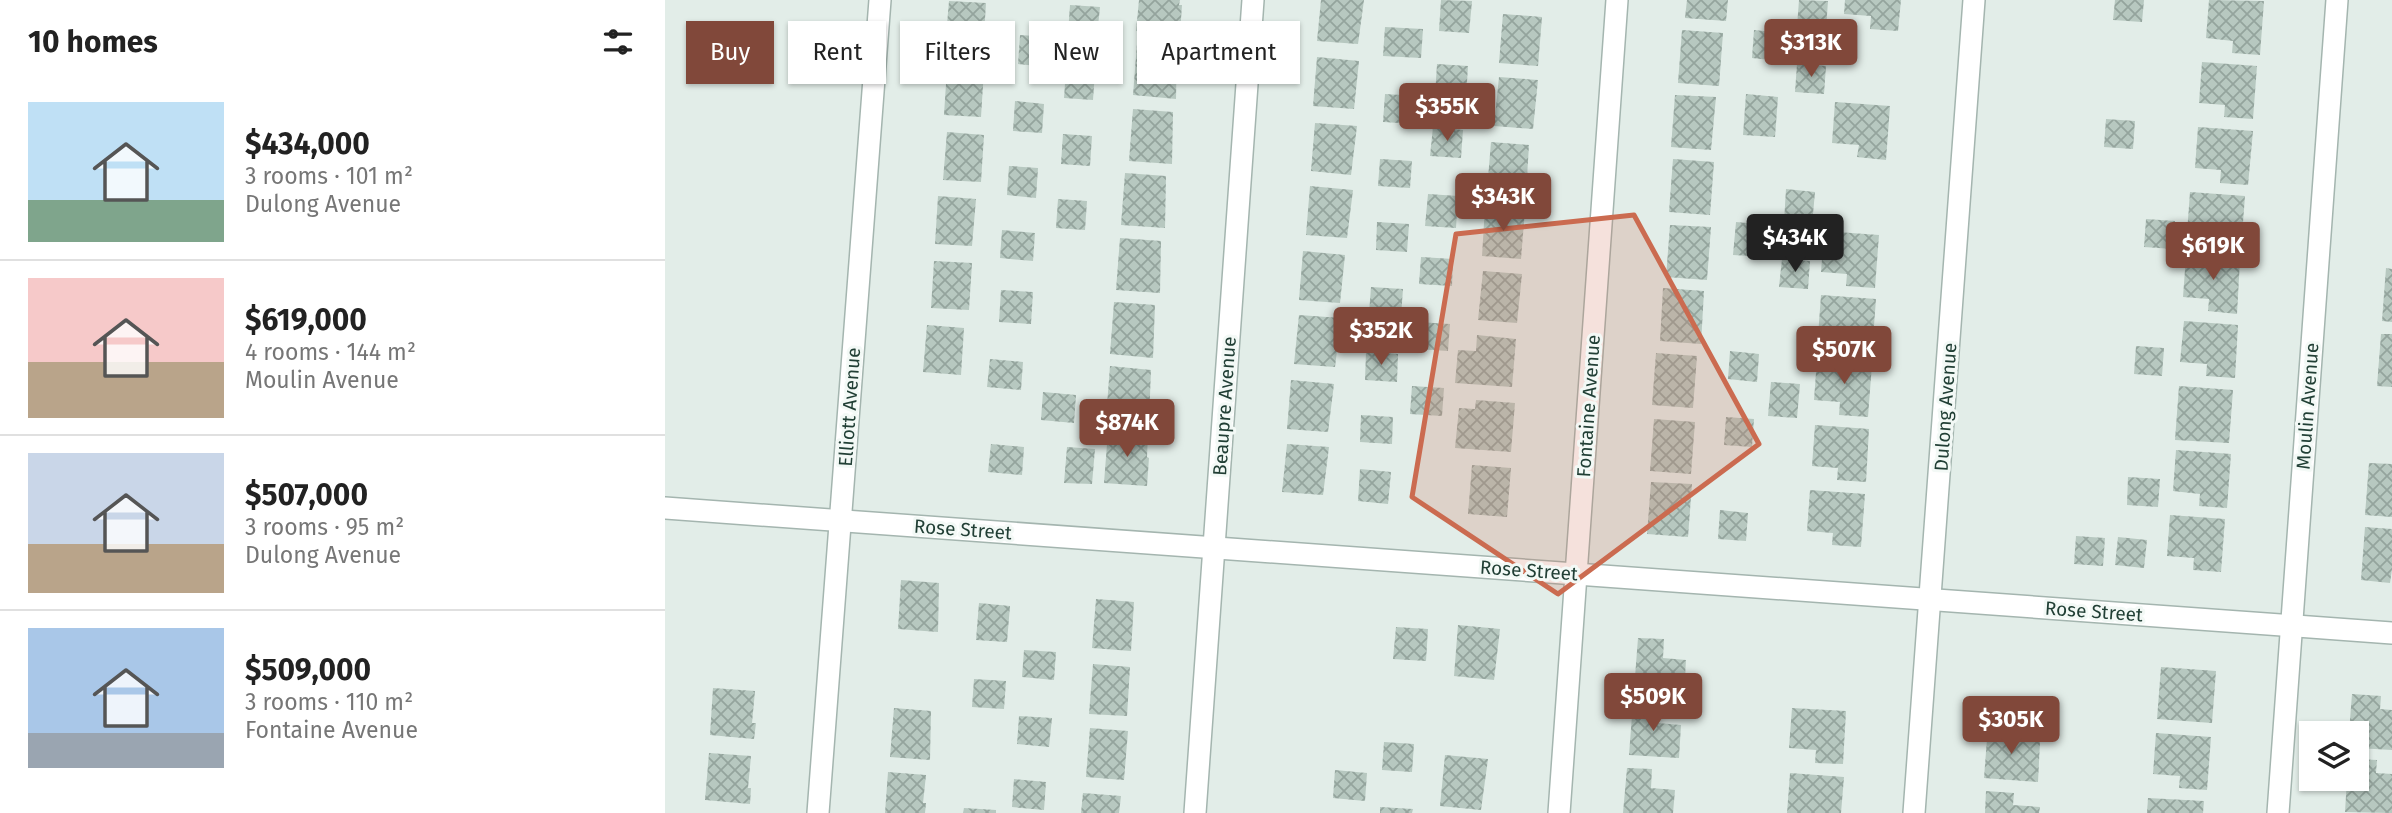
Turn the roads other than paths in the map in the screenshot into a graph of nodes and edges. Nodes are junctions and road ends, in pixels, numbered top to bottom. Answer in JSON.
{"nodes":[{"id":1,"x":880,"y":0,"type":"edge"},
{"id":2,"x":1253,"y":0,"type":"edge"},
{"id":3,"x":1617,"y":0,"type":"edge"},
{"id":4,"x":1974,"y":0,"type":"edge"},
{"id":5,"x":2337,"y":0,"type":"edge"},
{"id":6,"x":665,"y":508,"type":"edge"},
{"id":7,"x":840,"y":520,"type":"junction"},
{"id":8,"x":1214,"y":548,"type":"junction"},
{"id":9,"x":1576,"y":573,"type":"junction"},
{"id":10,"x":1930,"y":599,"type":"junction"},
{"id":11,"x":2291,"y":625,"type":"junction"},
{"id":12,"x":2392,"y":633,"type":"edge"},
{"id":13,"x":818,"y":813,"type":"edge"},
{"id":14,"x":1195,"y":813,"type":"edge"},
{"id":15,"x":1559,"y":813,"type":"edge"},
{"id":16,"x":1914,"y":813,"type":"edge"},
{"id":17,"x":2278,"y":813,"type":"edge"}],
"edges":[{"from":1,"to":7,"type":"street","name":"Elliott Avenue"},
{"from":2,"to":8,"type":"street","name":"Beaupre Avenue"},
{"from":3,"to":9,"type":"street","name":"Fontaine Avenue"},
{"from":4,"to":10,"type":"street","name":"Dulong Avenue"},
{"from":5,"to":11,"type":"street","name":"Moulin Avenue"},
{"from":6,"to":7,"type":"street","name":"Rose Street"},
{"from":7,"to":8,"type":"street","name":"Rose Street"},
{"from":7,"to":13,"type":"street","name":"Elliott Avenue"},
{"from":8,"to":9,"type":"street","name":"Rose Street"},
{"from":8,"to":14,"type":"street","name":"Beaupre Avenue"},
{"from":9,"to":10,"type":"street","name":"Rose Street"},
{"from":9,"to":15,"type":"street","name":"Fontaine Avenue"},
{"from":10,"to":11,"type":"street","name":"Rose Street"},
{"from":10,"to":16,"type":"street","name":"Dulong Avenue"},
{"from":11,"to":12,"type":"street","name":"Rose Street"},
{"from":11,"to":17,"type":"street","name":"Moulin Avenue"}]}
